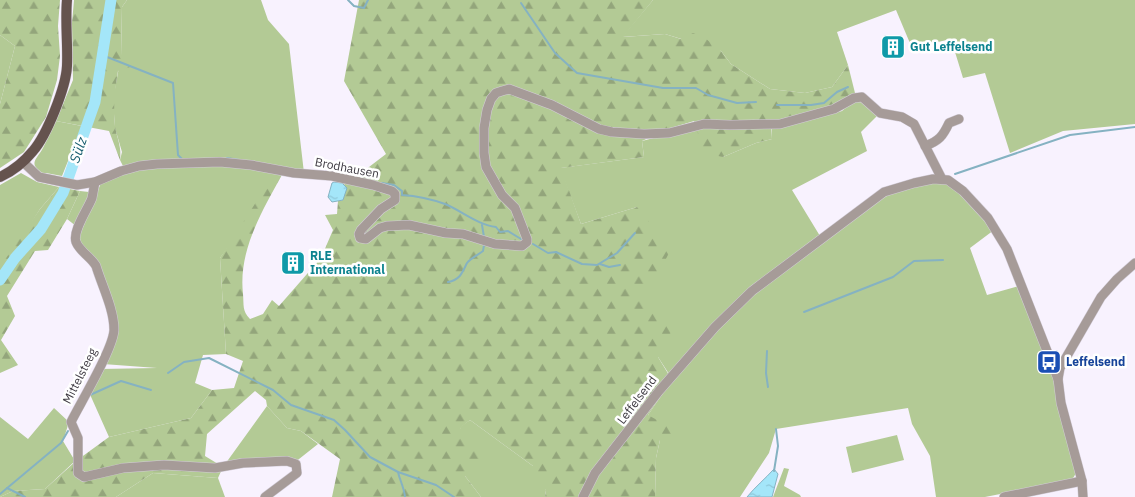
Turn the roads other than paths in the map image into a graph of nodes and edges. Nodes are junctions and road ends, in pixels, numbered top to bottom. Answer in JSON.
{"nodes":[{"id":1,"x":67,"y":0,"type":"edge"},
{"id":2,"x":960,"y":119,"type":"dead end"},
{"id":3,"x":925,"y":146,"type":"junction"},
{"id":4,"x":23,"y":162,"type":"junction"},
{"id":5,"x":0,"y":177,"type":"edge"},
{"id":6,"x":942,"y":179,"type":"junction"},
{"id":7,"x":95,"y":182,"type":"junction"},
{"id":8,"x":1135,"y":263,"type":"edge"},
{"id":9,"x":1058,"y":379,"type":"junction"},
{"id":10,"x":1082,"y":481,"type":"junction"},
{"id":11,"x":265,"y":497,"type":"edge"},
{"id":12,"x":583,"y":497,"type":"edge"},
{"id":13,"x":1004,"y":497,"type":"edge"},
{"id":14,"x":1083,"y":497,"type":"edge"}],
"edges":[{"from":1,"to":4,"type":"main road"},
{"from":2,"to":3,"type":"street"},
{"from":3,"to":6,"type":"street"},
{"from":3,"to":7,"type":"street","name":"Brodhausen"},
{"from":4,"to":5,"type":"main road"},
{"from":4,"to":7,"type":"street","name":"Brodhausen"},
{"from":6,"to":9,"type":"street"},
{"from":6,"to":12,"type":"street","name":"Leffelsend"},
{"from":7,"to":11,"type":"street","name":"Mittelsteeg"},
{"from":8,"to":9,"type":"street"},
{"from":9,"to":10,"type":"street"},
{"from":10,"to":13,"type":"street"},
{"from":10,"to":14,"type":"street"}]}
